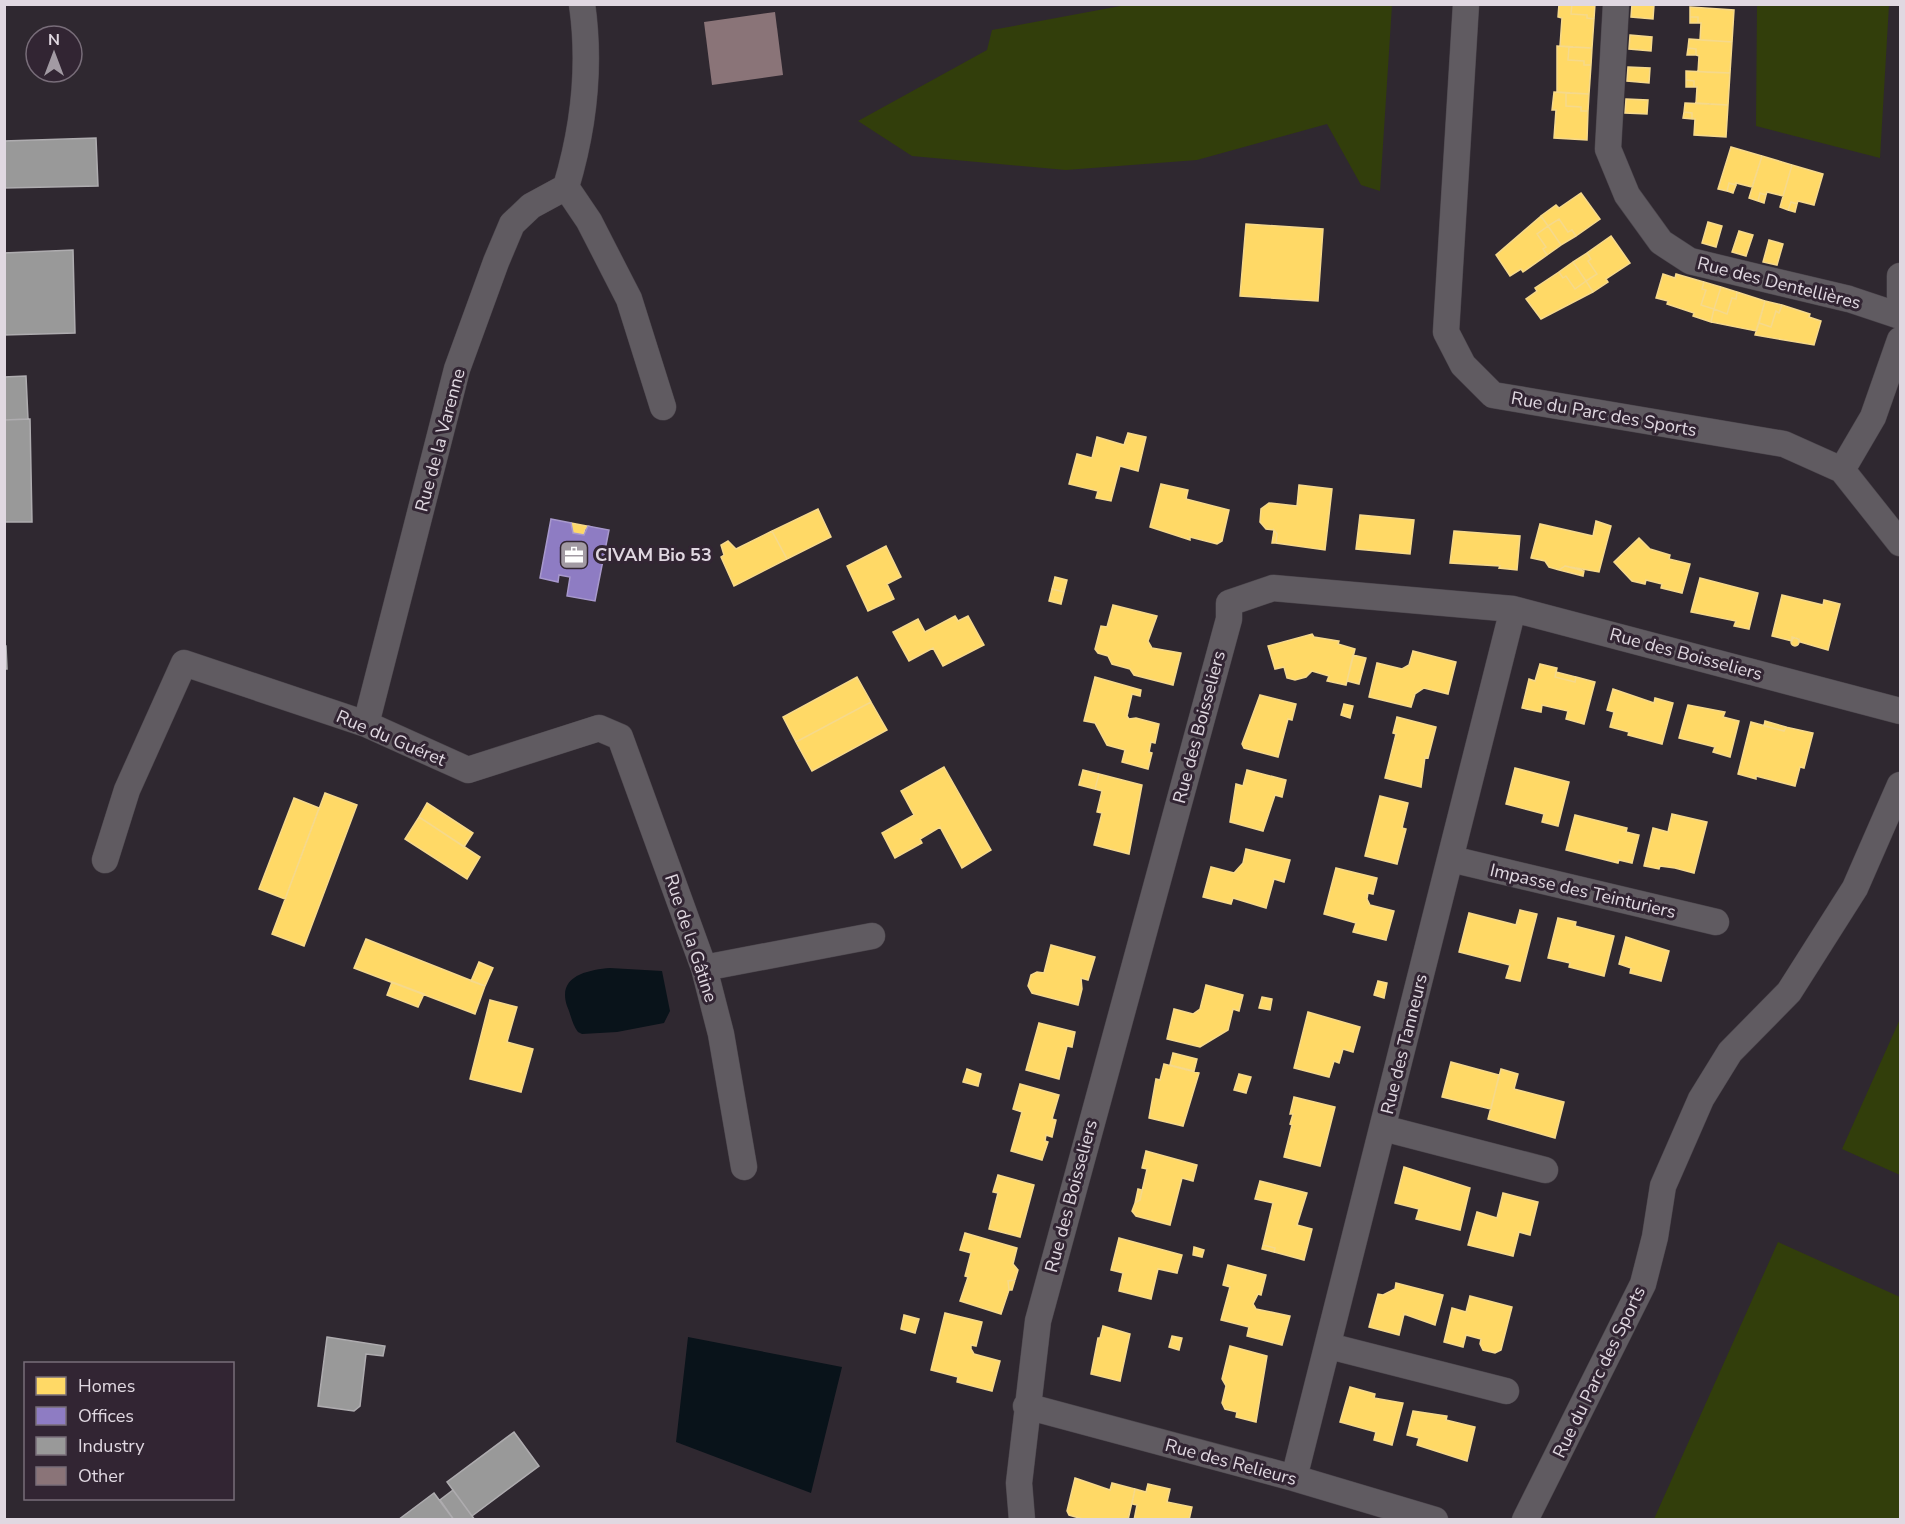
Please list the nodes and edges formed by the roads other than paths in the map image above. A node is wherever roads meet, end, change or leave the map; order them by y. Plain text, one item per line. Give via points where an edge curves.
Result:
1 (582, 4) edge
2 (1466, 4) edge
3 (1616, 4) edge
4 (566, 187) junction
5 (1900, 276) edge
6 (1900, 296) edge
7 (1900, 316) edge
8 (1900, 340) edge
9 (663, 407) dead end
10 (1842, 470) junction
11 (1900, 543) edge
12 (1514, 609) junction
13 (1900, 711) edge
14 (366, 724) junction
15 (599, 728) joint
16 (1900, 785) edge
17 (1451, 859) junction
18 (105, 860) dead end
19 (1716, 922) dead end
20 (872, 936) dead end
21 (704, 969) junction
22 (1383, 1128) junction
23 (744, 1167) dead end
24 (1545, 1170) dead end
25 (1329, 1346) junction
26 (1506, 1391) dead end
27 (1026, 1406) junction
28 (1294, 1478) junction
29 (1022, 1520) edge
30 (1435, 1520) edge
31 (1525, 1520) edge

1 - 4 street via 587,82 578,148
2 - 10 street, Rue du Parc des Sports via 1446,332 1463,365 1493,394 1784,444
3 - 7 street, Rue des Dentellières via 1608,149 1627,195 1661,242 1690,261 1849,298
4 - 9 street via 589,221 629,299
4 - 14 street, Rue de la Varenne via 531,206 512,224 496,262 458,369
5 - 6 street
8 - 10 street via 1873,417
10 - 11 street, Rue du Parc des Sports
12 - 13 street, Rue des Boisseliers
12 - 17 street, Rue des Tanneurs
12 - 27 street, Rue des Boisseliers via 1273,588 1230,603 1226,630 1038,1321
14 - 15 street, Rue du Guéret via 468,770
14 - 18 street, Rue du Guéret via 184,663 127,790
15 - 21 street, Rue de la Gâtine via 620,737
16 - 31 street, Rue du Parc des Sports via 1855,888 1790,992 1730,1052 1701,1099 1663,1186 1643,1284
17 - 19 street, Impasse des Teinturiers
17 - 22 street, Rue des Tanneurs
20 - 21 street
21 - 23 street, Rue de la Gâtine via 721,1034
22 - 24 street
22 - 25 street, Rue des Tanneurs
25 - 26 street
25 - 28 street, Rue des Tanneurs
27 - 28 street, Rue des Relieurs
27 - 29 street, Rue des Boisseliers via 1019,1483
28 - 30 street, Rue des Relieurs

